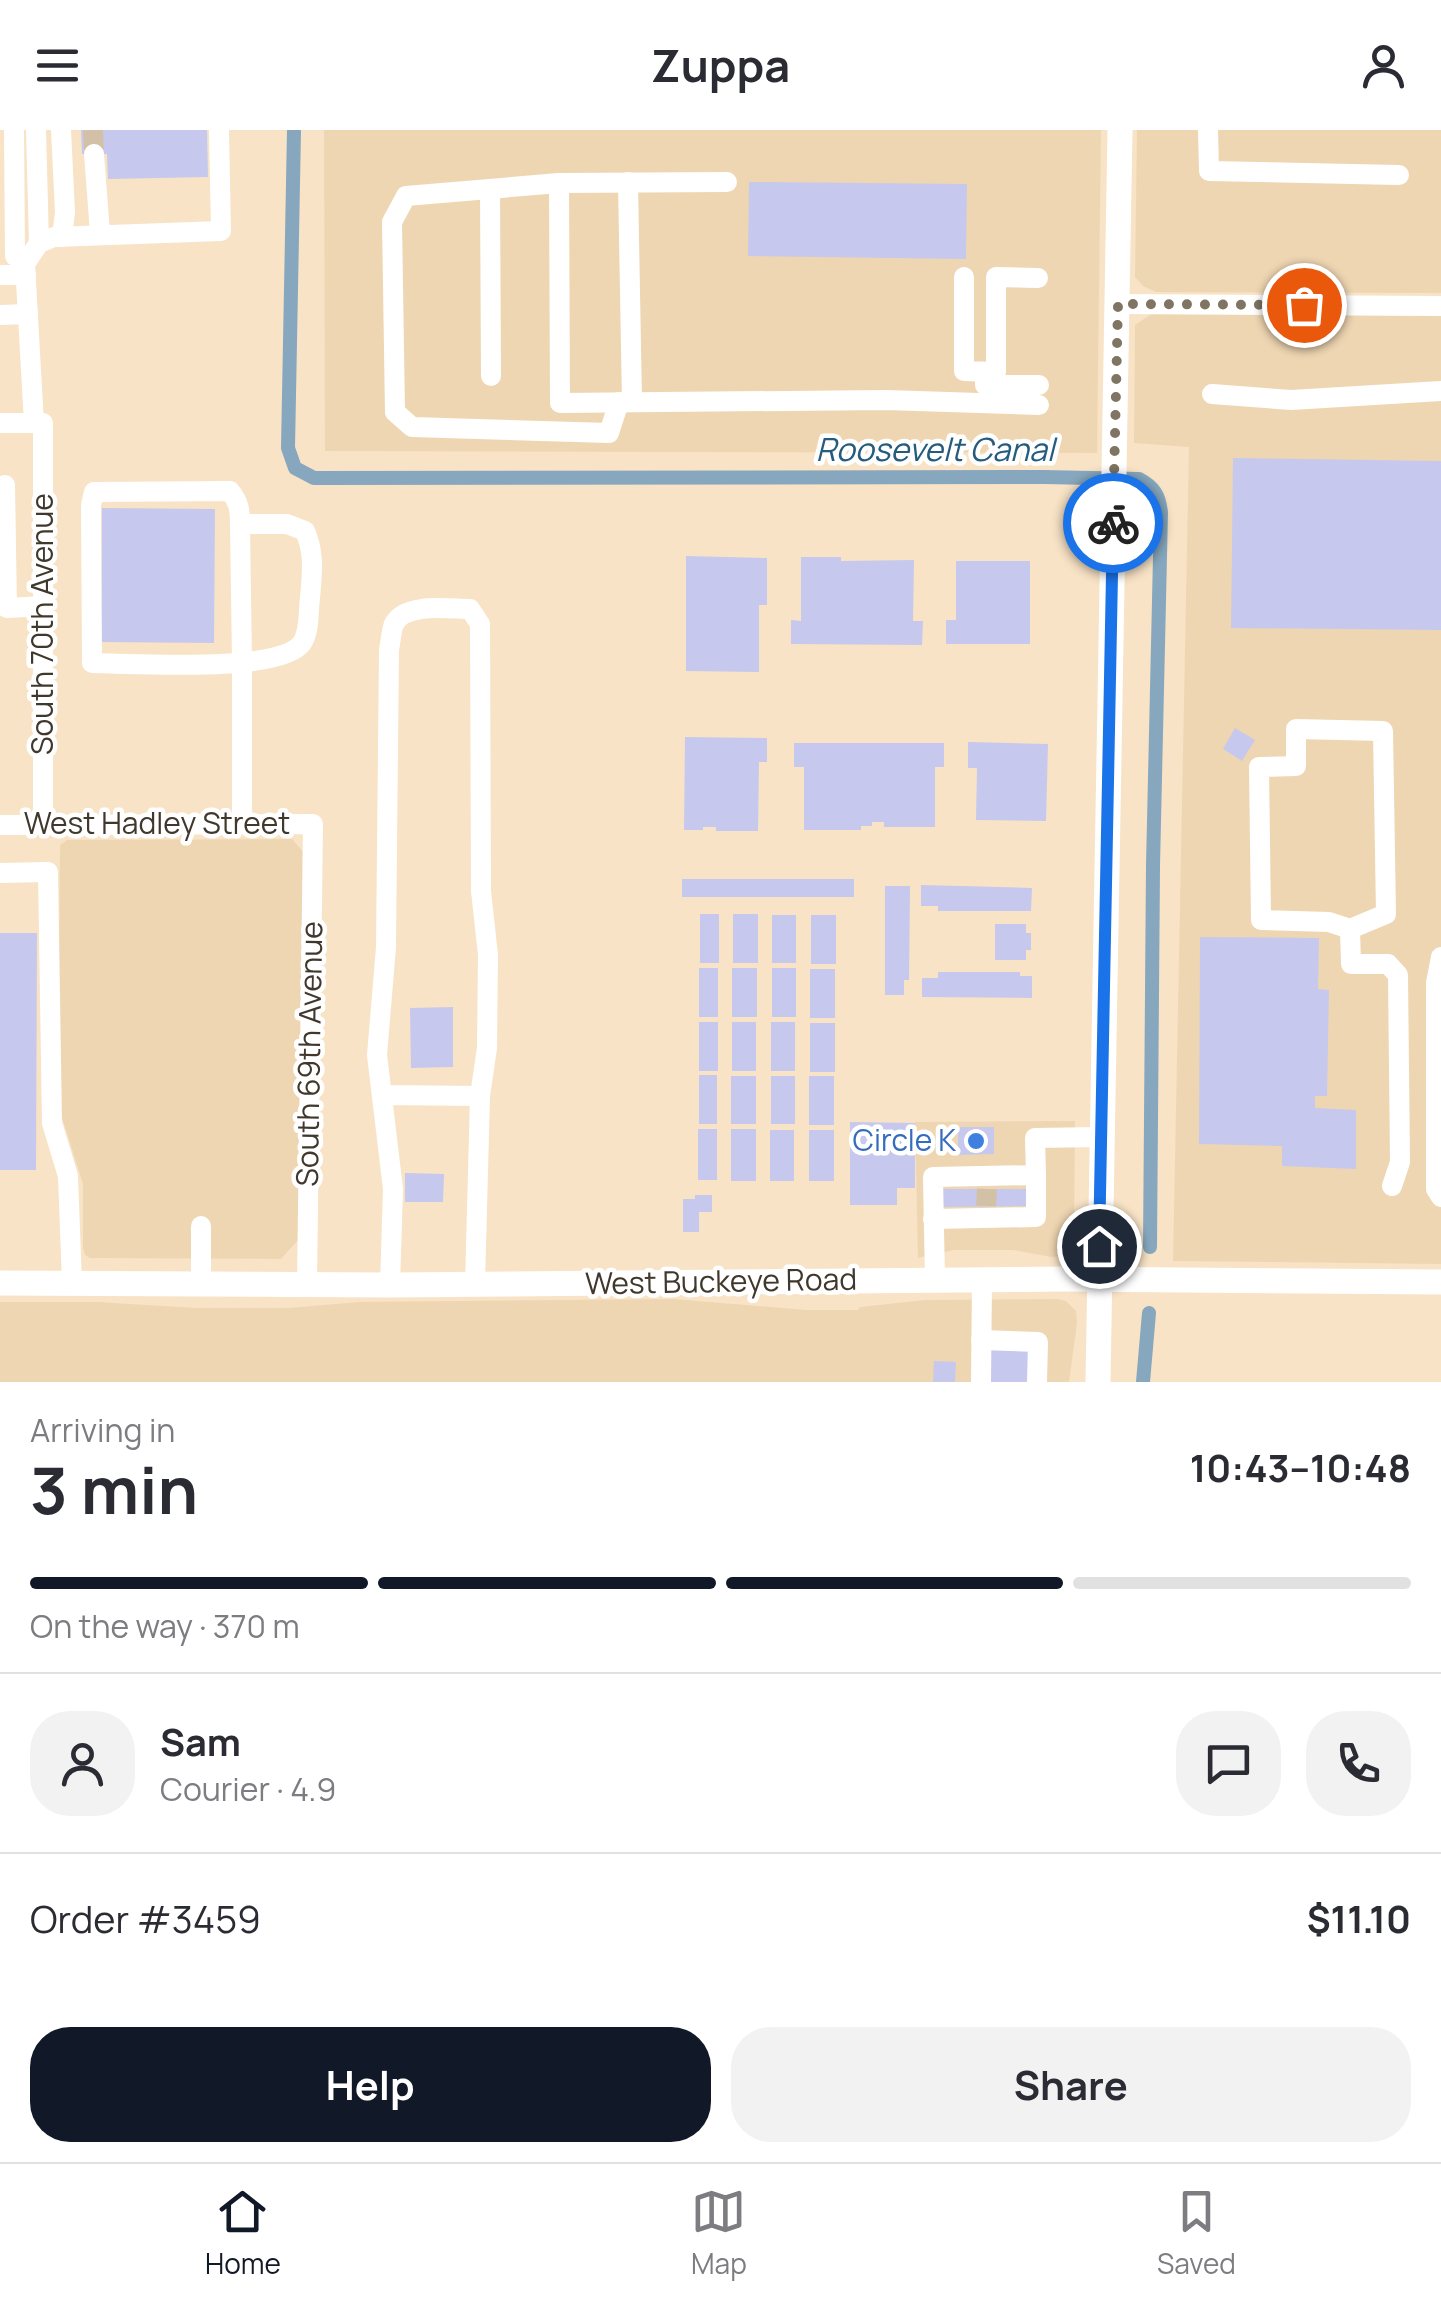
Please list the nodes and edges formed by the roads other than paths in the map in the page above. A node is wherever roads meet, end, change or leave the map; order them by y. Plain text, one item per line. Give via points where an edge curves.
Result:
1 (14, 130) edge
2 (36, 130) edge
3 (50, 130) edge
4 (61, 130) edge
5 (219, 130) edge
6 (1120, 130) edge
7 (1208, 130) edge
8 (98, 154) tunnel mouth
9 (1398, 176) dead end
10 (559, 182) junction
11 (628, 182) junction
12 (726, 182) dead end
13 (490, 188) junction
14 (62, 230) junction
15 (100, 234) junction
16 (40, 242) junction
17 (16, 261) edge
18 (0, 275) edge
19 (964, 277) dead end
20 (1038, 278) dead end
21 (1118, 304) junction
22 (1441, 306) edge
23 (28, 314) junction
24 (0, 315) edge
25 (985, 372) junction
26 (491, 376) dead end
27 (1441, 391) edge
28 (1212, 394) dead end
29 (626, 402) junction
30 (560, 403) junction
31 (38, 423) junction
32 (0, 424) edge
33 (560, 431) junction
34 (5, 484) dead end
35 (240, 524) junction
36 (43, 606) junction
37 (4, 608) edge
38 (242, 664) junction
39 (242, 823) junction
40 (314, 824) joint
41 (0, 825) edge
42 (43, 825) junction
43 (0, 872) edge
44 (1350, 928) junction
45 (1441, 957) edge
46 (384, 1095) junction
47 (480, 1096) junction
48 (1101, 1136) junction
49 (1036, 1176) junction
50 (1392, 1186) dead end
51 (987, 1197) junction
52 (1441, 1197) edge
53 (934, 1219) junction
54 (201, 1226) dead end
55 (1099, 1279) junction
56 (935, 1280) junction
57 (982, 1280) junction
58 (1441, 1282) edge
59 (72, 1283) junction
60 (0, 1284) edge
61 (201, 1284) junction
62 (475, 1284) junction
63 (307, 1285) junction
64 (390, 1285) junction
65 (982, 1340) junction
66 (981, 1382) edge
67 (1037, 1382) edge
68 (1098, 1382) edge

1 - 17 street, South 70th Avenue
2 - 16 street
3 - 14 street via 52,210
4 - 14 street
5 - 15 street via 221,231
6 - 21 main road
7 - 9 street via 1208,171
8 - 15 street
10 - 11 street
10 - 13 street
10 - 30 street
11 - 12 street
11 - 29 street
13 - 26 street
13 - 33 street via 406,196 392,222 395,412 412,427
14 - 15 street
14 - 16 street
16 - 17 street
17 - 18 street
17 - 23 street, South 70th Avenue
19 - 25 street via 964,371
20 - 25 street via 996,277 996,372
21 - 22 street
21 - 48 main road
23 - 24 street
23 - 31 street, South 70th Avenue
25 - 29 street via 985,385 1039,395
27 - 28 street via 1291,400
29 - 30 street
29 - 33 street via 609,433
30 - 33 street
31 - 32 street
31 - 36 street, South 70th Avenue
34 - 37 street
35 - 38 street
35 - 38 street via 305,530 314,550 302,645 285,656
35 - 38 street via 230,490 94,492 91,505 92,663
36 - 37 street
36 - 42 street, South 70th Avenue
38 - 39 street
39 - 40 street, West Hadley Street
39 - 42 street, West Hadley Street
40 - 63 street, South 69th Avenue
41 - 42 street, West Hadley Street
43 - 59 street via 48,872 52,1123 68,1176
44 - 44 street via 1261,920 1260,767 1296,766 1296,729 1383,730 1386,914
44 - 50 street via 1351,964 1388,964 1398,974 1400,1162
45 - 52 street
46 - 47 street
46 - 47 street via 377,1055 386,947 389,648 394,624 404,614 441,609 470,610 480,624 481,891 488,955 488,1048
46 - 64 street via 393,1189
47 - 62 street
48 - 49 street via 1035,1138
48 - 55 main road
49 - 51 street
49 - 51 street via 1036,1217
51 - 53 street
51 - 53 street via 933,1177
53 - 56 street
54 - 61 street
55 - 57 main road, West Buckeye Road
55 - 58 main road, West Buckeye Road
55 - 68 main road
56 - 57 main road, West Buckeye Road
56 - 62 main road, West Buckeye Road
57 - 65 street
59 - 60 main road, West Buckeye Road
59 - 61 main road, West Buckeye Road
61 - 63 main road, West Buckeye Road
62 - 64 main road, West Buckeye Road
63 - 64 main road, West Buckeye Road
65 - 66 street
65 - 67 street via 1038,1342

